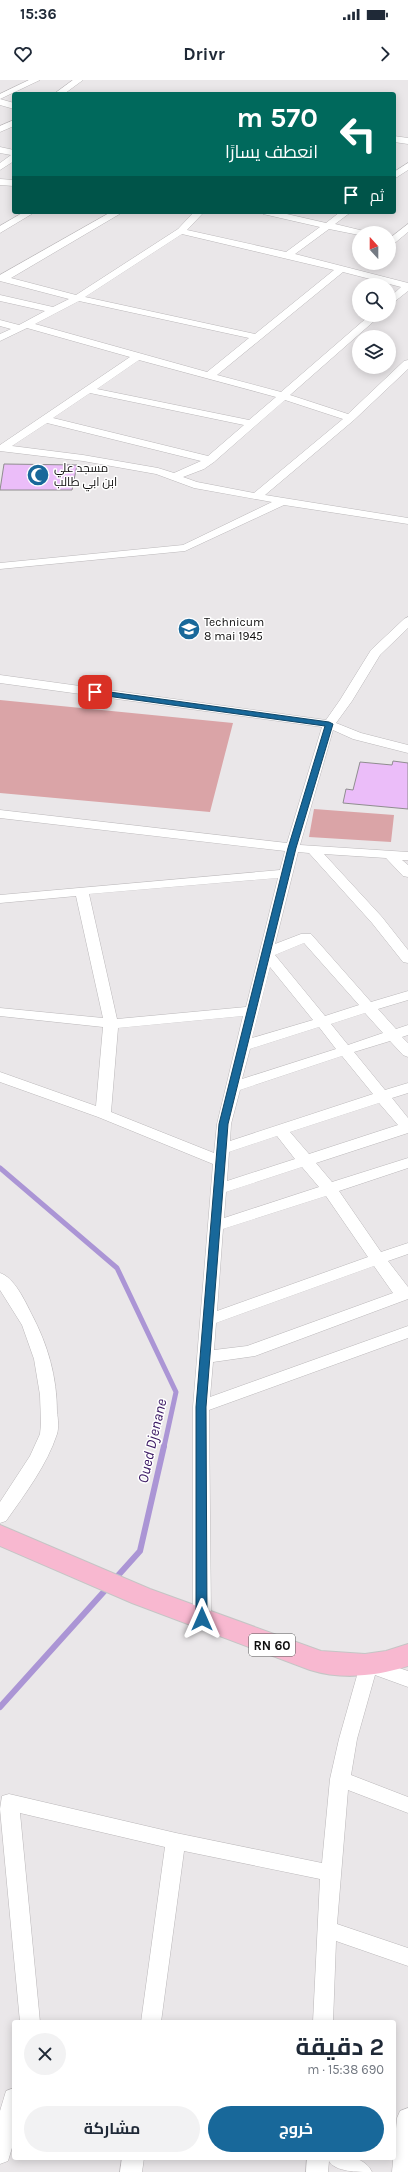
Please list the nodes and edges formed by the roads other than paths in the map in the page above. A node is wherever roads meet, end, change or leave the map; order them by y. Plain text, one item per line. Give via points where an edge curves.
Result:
1 (36, 80) edge
2 (79, 80) edge
3 (61, 92) edge
4 (0, 97) edge
5 (0, 102) edge
6 (12, 105) edge
7 (12, 124) edge
8 (0, 129) edge
9 (396, 139) edge
10 (408, 141) edge
11 (0, 150) edge
12 (12, 153) edge
13 (12, 158) edge
14 (408, 166) edge
15 (0, 167) edge
16 (396, 175) edge
17 (1, 182) edge
18 (12, 184) edge
19 (27, 214) edge
20 (115, 214) edge
21 (197, 214) edge
22 (276, 214) edge
23 (343, 214) edge
24 (327, 226) junction
25 (408, 227) edge
26 (0, 230) edge
27 (181, 231) junction
28 (352, 231) edge
29 (396, 236) edge
30 (396, 241) edge
31 (408, 243) edge
32 (288, 255) junction
33 (341, 269) junction
34 (2, 279) edge
35 (408, 286) edge
36 (396, 297) edge
37 (0, 298) edge
38 (77, 298) junction
39 (55, 310) junction
40 (368, 322) edge
41 (0, 323) edge
42 (25, 326) junction
43 (257, 336) junction
44 (0, 338) edge
45 (138, 356) junction
46 (408, 363) edge
47 (209, 376) junction
48 (88, 390) junction
49 (283, 396) junction
50 (350, 418) junction
51 (45, 419) junction
52 (253, 424) junction
53 (1, 448) edge
54 (210, 460) junction
55 (174, 477) junction
56 (257, 496) junction
57 (283, 501) junction
58 (408, 521) edge
59 (0, 566) edge
60 (408, 621) edge
61 (0, 679) edge
62 (329, 724) junction
63 (408, 749) edge
64 (0, 814) edge
65 (292, 848) junction
66 (312, 849) junction
67 (390, 855) junction
68 (408, 856) edge
69 (286, 873) junction
70 (408, 873) edge
71 (82, 891) junction
72 (0, 899) edge
73 (266, 953) junction
74 (408, 959) edge
75 (408, 995) edge
76 (370, 1007) junction
77 (252, 1011) junction
78 (0, 1012) edge
79 (323, 1021) junction
80 (111, 1023) junction
81 (408, 1030) edge
82 (393, 1034) junction
83 (243, 1046) junction
84 (345, 1050) junction
85 (408, 1052) edge
86 (0, 1077) edge
87 (233, 1086) junction
88 (408, 1088) edge
89 (382, 1096) junction
90 (103, 1114) junction
91 (408, 1128) edge
92 (280, 1130) junction
93 (221, 1155) junction
94 (306, 1161) junction
95 (408, 1163) edge
96 (219, 1189) junction
97 (329, 1189) junction
98 (216, 1226) junction
99 (408, 1248) edge
100 (379, 1258) junction
101 (0, 1279) edge
102 (406, 1294) edge
103 (208, 1320) junction
104 (408, 1332) edge
105 (205, 1357) junction
106 (201, 1407) junction
107 (0, 1516) edge
108 (0, 1535) edge
109 (202, 1619) junction
110 (408, 1655) edge
111 (369, 1665) junction
112 (408, 1679) edge
113 (340, 1779) junction
114 (408, 1805) edge
115 (176, 1841) junction
116 (330, 1873) junction
117 (326, 1929) junction
118 (408, 1956) edge
119 (30, 2020) edge
120 (151, 2020) edge
121 (323, 2020) edge
122 (12, 2106) edge
123 (408, 2118) edge
124 (0, 2154) edge
125 (133, 2160) edge
126 (318, 2160) edge
127 (341, 2160) edge
128 (131, 2172) edge
129 (317, 2172) edge
130 (361, 2172) edge
131 (403, 2172) edge

1 - 4 street
2 - 3 street
5 - 6 street
7 - 8 street
9 - 10 street
11 - 12 street
13 - 15 street
14 - 16 street
17 - 18 street
19 - 26 street
20 - 34 street
21 - 27 street
22 - 24 street
23 - 24 street
24 - 28 street
24 - 32 street
25 - 29 street
27 - 32 street
27 - 38 street
30 - 31 street
32 - 33 street
33 - 35 street
33 - 43 street
34 - 38 street
35 - 36 street
37 - 39 street
38 - 39 street
38 - 43 street
39 - 42 street
40 - 49 street
41 - 42 street
42 - 44 street
42 - 45 street
43 - 47 street
45 - 47 street
45 - 48 street
46 - 50 street
47 - 49 street
48 - 51 street
48 - 52 street
49 - 50 street
49 - 52 street
50 - 56 street
51 - 53 street
51 - 54 street
52 - 54 street
53 - 55 street via 83,458 158,471
54 - 55 street via 200,467
55 - 56 street via 194,485
56 - 57 street
57 - 58 street
57 - 59 street via 185,548
60 - 62 street via 375,653
61 - 62 street
62 - 63 street via 357,736
62 - 65 street
64 - 65 street
65 - 66 street
65 - 69 street
66 - 67 street
66 - 74 street via 377,920
67 - 68 street
67 - 70 street
69 - 71 street
69 - 73 street
71 - 72 street
71 - 80 street
73 - 76 street via 306,937
73 - 77 street
73 - 79 street
75 - 76 street
76 - 79 street
76 - 82 street
77 - 80 street
77 - 83 street
78 - 80 street
79 - 83 street
79 - 84 street
80 - 90 street
81 - 82 street
82 - 84 street
82 - 85 street
83 - 87 street
84 - 87 street
84 - 89 street
86 - 90 street
87 - 93 street via 224,1124
88 - 89 street
89 - 91 street
89 - 92 street
90 - 93 street
91 - 94 street
92 - 93 street
92 - 94 street
93 - 96 street
94 - 96 street
94 - 97 street
95 - 97 street
96 - 98 street
97 - 98 street
97 - 100 street
98 - 103 street
99 - 100 street
100 - 102 street
100 - 103 street
101 - 107 street via 17,1299 42,1355 50,1392 49,1433 23,1484
102 - 105 street via 249,1352
103 - 105 street
104 - 106 street
105 - 106 street
106 - 109 street
108 - 109 main road, RN 60 via 141,1596
109 - 111 main road, RN 60 via 320,1662
110 - 111 main road, RN 60
111 - 112 street
111 - 113 street via 348,1739
113 - 114 street
113 - 116 street
115 - 116 street
115 - 119 street via 9,1802
115 - 120 street
116 - 117 street
117 - 118 street
117 - 121 street
122 - 124 street
123 - 131 street
125 - 128 street
126 - 129 street
127 - 130 street

